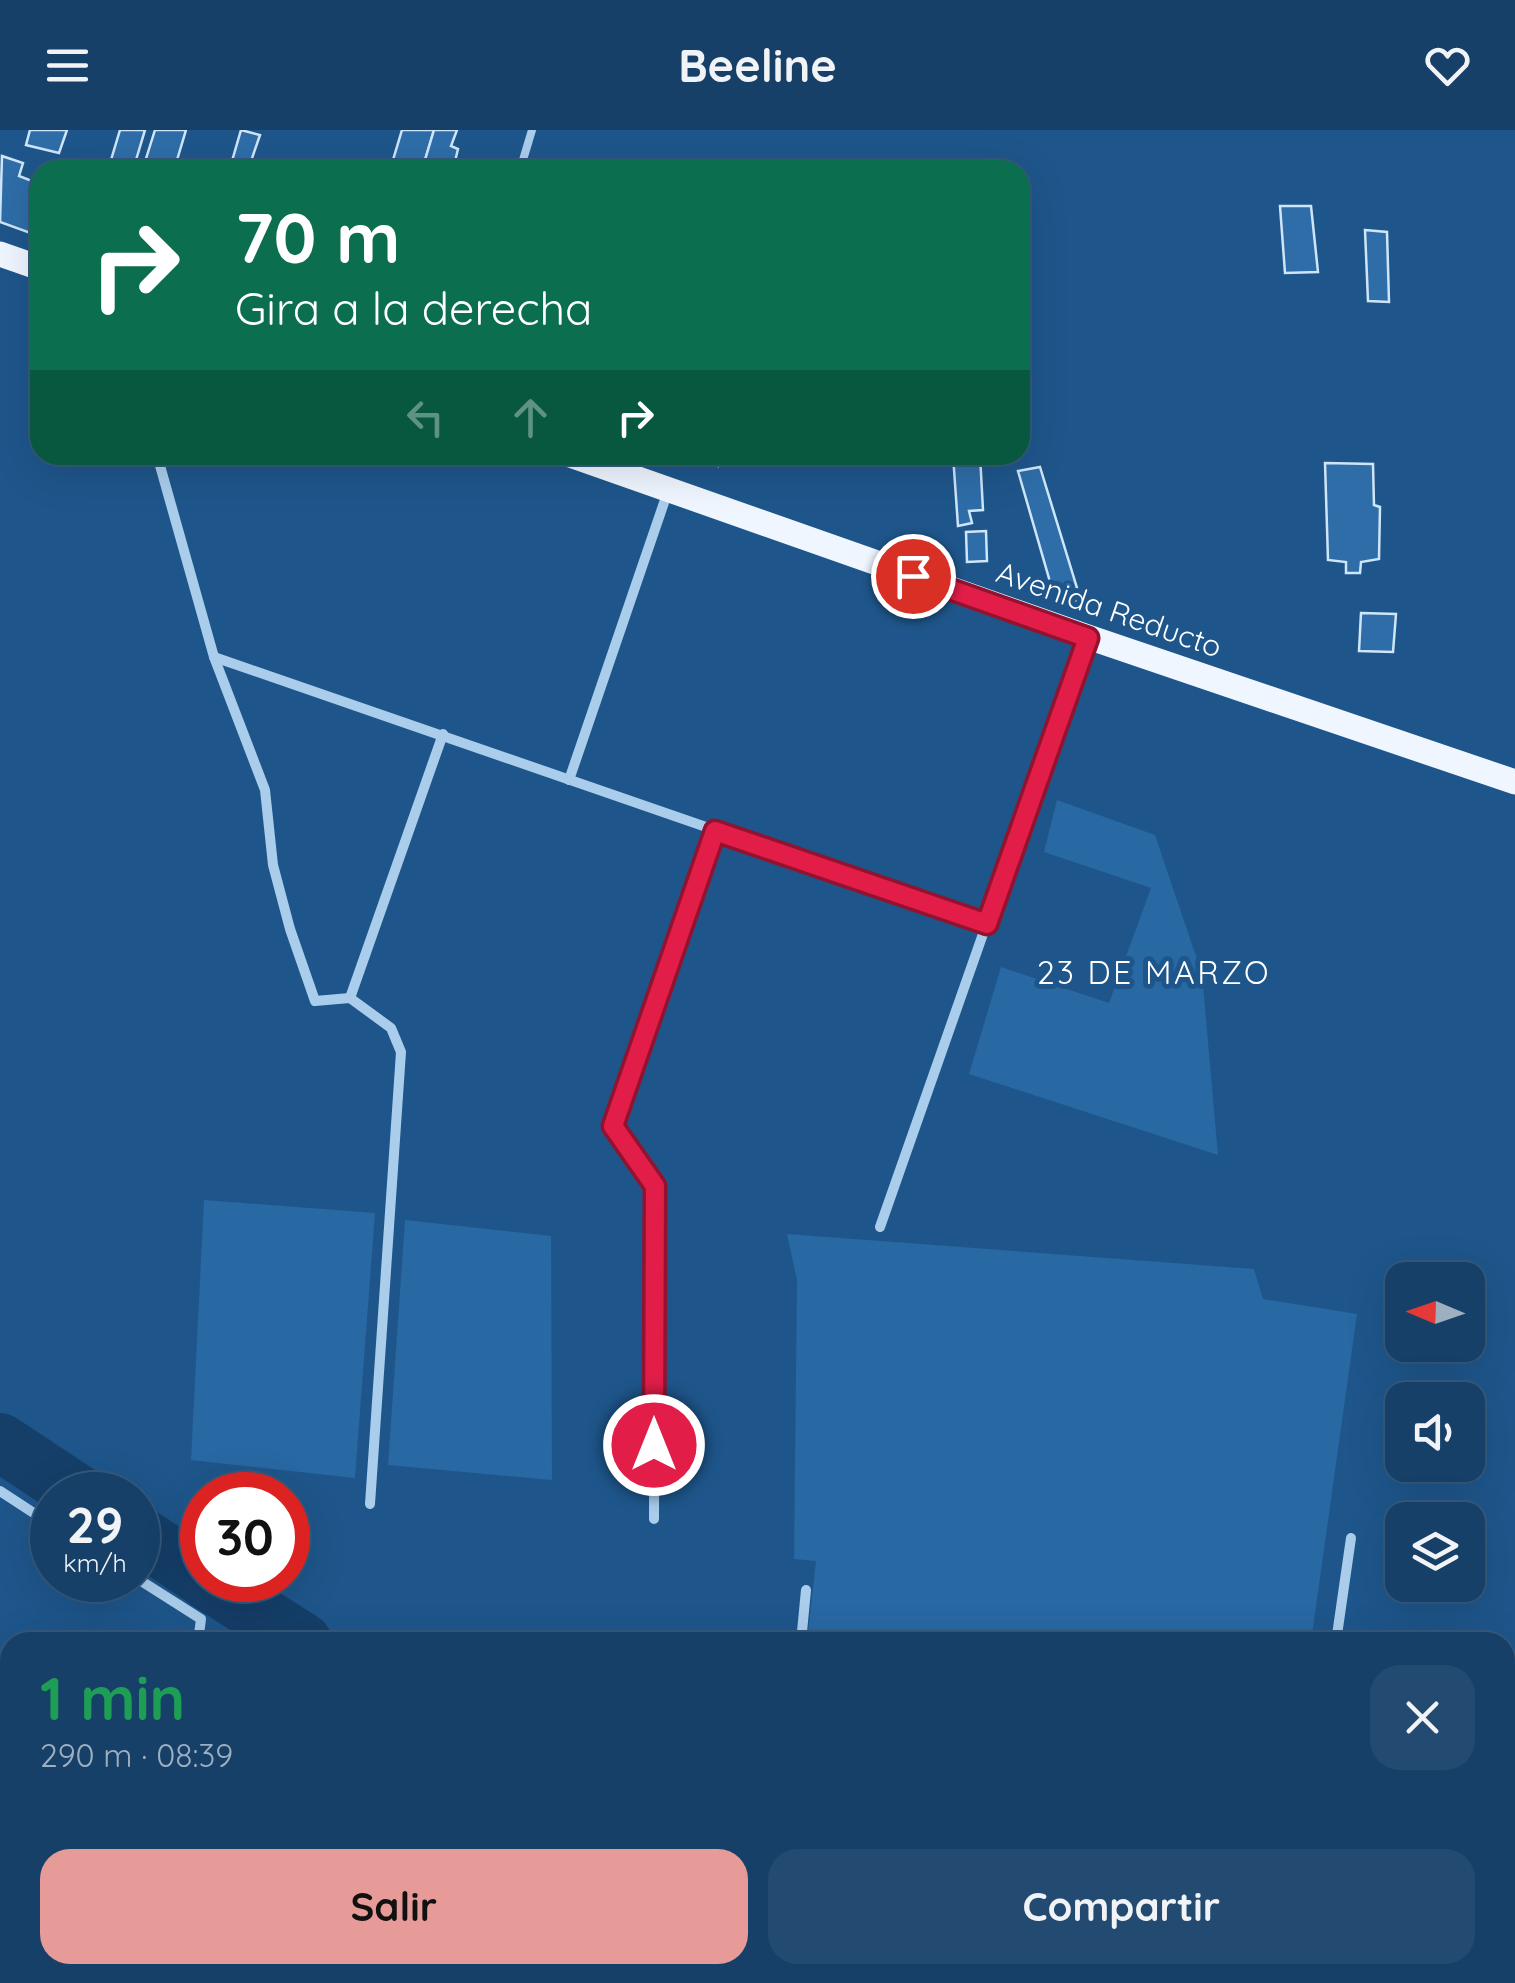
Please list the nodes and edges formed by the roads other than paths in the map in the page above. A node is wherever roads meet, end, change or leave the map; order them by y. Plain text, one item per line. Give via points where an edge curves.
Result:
1 (532, 130) edge
2 (523, 160) edge
3 (0, 254) edge
4 (30, 264) edge
5 (160, 465) edge
6 (598, 465) edge
7 (669, 490) junction
8 (1088, 638) junction
9 (214, 657) junction
10 (443, 734) junction
11 (569, 780) junction
12 (1515, 782) edge
13 (715, 831) junction
14 (987, 924) junction
15 (350, 998) junction
16 (880, 1226) dead end
17 (0, 1491) edge
18 (370, 1504) dead end
19 (30, 1510) edge
20 (654, 1519) dead end
21 (1351, 1538) dead end
22 (806, 1590) dead end
23 (160, 1593) edge
24 (199, 1632) edge
25 (802, 1632) edge
26 (1337, 1632) edge

1 - 2 lane
3 - 4 main road
5 - 9 street
6 - 7 main road, Avenida Reducto
7 - 8 main road, Avenida Reducto
7 - 11 street
8 - 12 main road, Avenida Reducto
8 - 14 street
9 - 10 street
9 - 15 street via 266,790 272,864 316,1000
10 - 11 street
10 - 15 street
11 - 13 street
13 - 14 street
13 - 20 street via 613,1126 655,1186
14 - 16 street
15 - 18 street via 391,1028 401,1052
17 - 19 street
21 - 26 street
22 - 25 street
23 - 24 street via 201,1619

